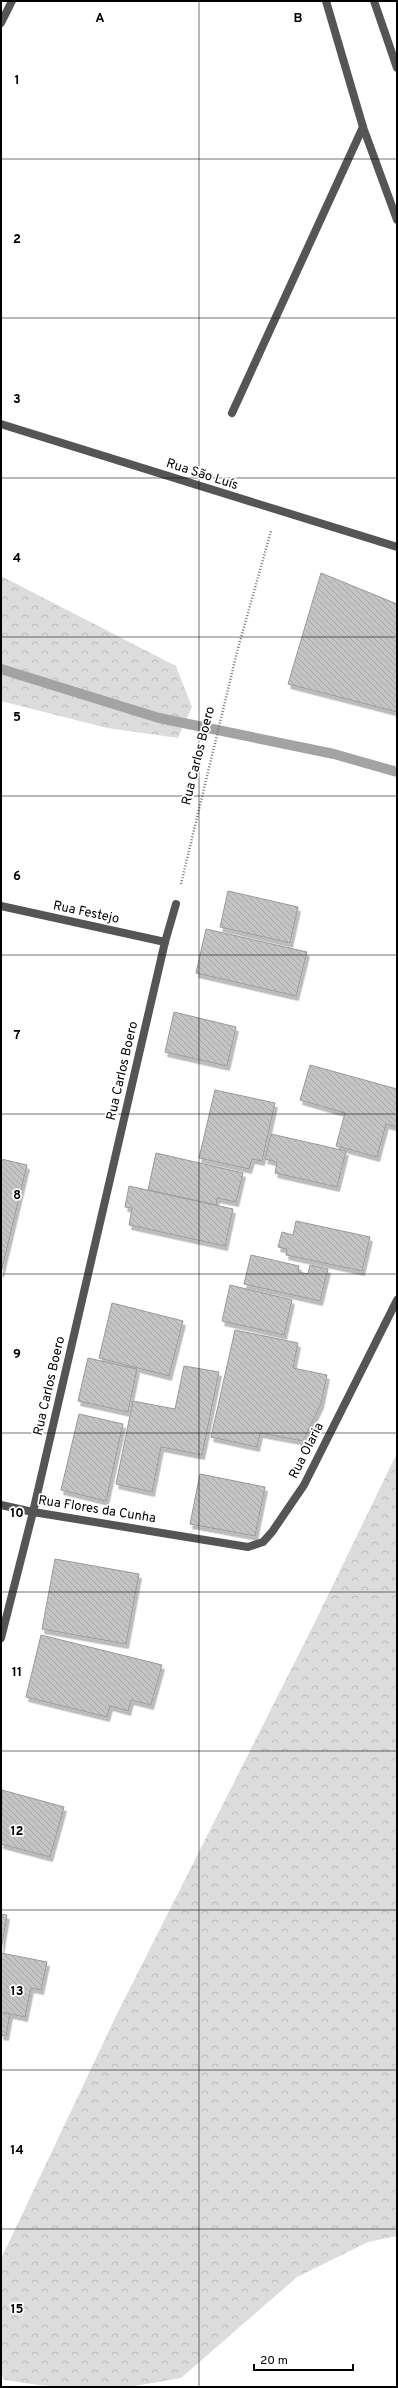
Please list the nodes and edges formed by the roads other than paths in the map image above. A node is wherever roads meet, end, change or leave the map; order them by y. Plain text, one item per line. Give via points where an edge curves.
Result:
1 (12, 1) edge
2 (326, 1) edge
3 (374, 1) edge
4 (1, 23) edge
5 (397, 68) edge
6 (363, 127) junction
7 (397, 220) edge
8 (232, 414) dead end
9 (1, 424) edge
10 (397, 548) edge
11 (176, 904) road end
12 (1, 906) edge
13 (165, 942) junction
14 (397, 1300) edge
15 (1, 1505) edge
16 (33, 1512) junction
17 (190, 1537) joint
18 (1, 1638) edge

1 - 4 street
2 - 6 street
3 - 5 street
6 - 7 street
6 - 8 street
9 - 10 street, Rua São Luís
11 - 13 street, Rua Carlos Boero
12 - 13 street, Rua Festejo
13 - 16 street, Rua Carlos Boero
14 - 17 street, Rua Olaria via 304,1485 272,1532 263,1542 248,1547
15 - 16 street, Rua Flores da Cunha
16 - 17 street, Rua Flores da Cunha
16 - 18 street, Rua Carlos Boero

